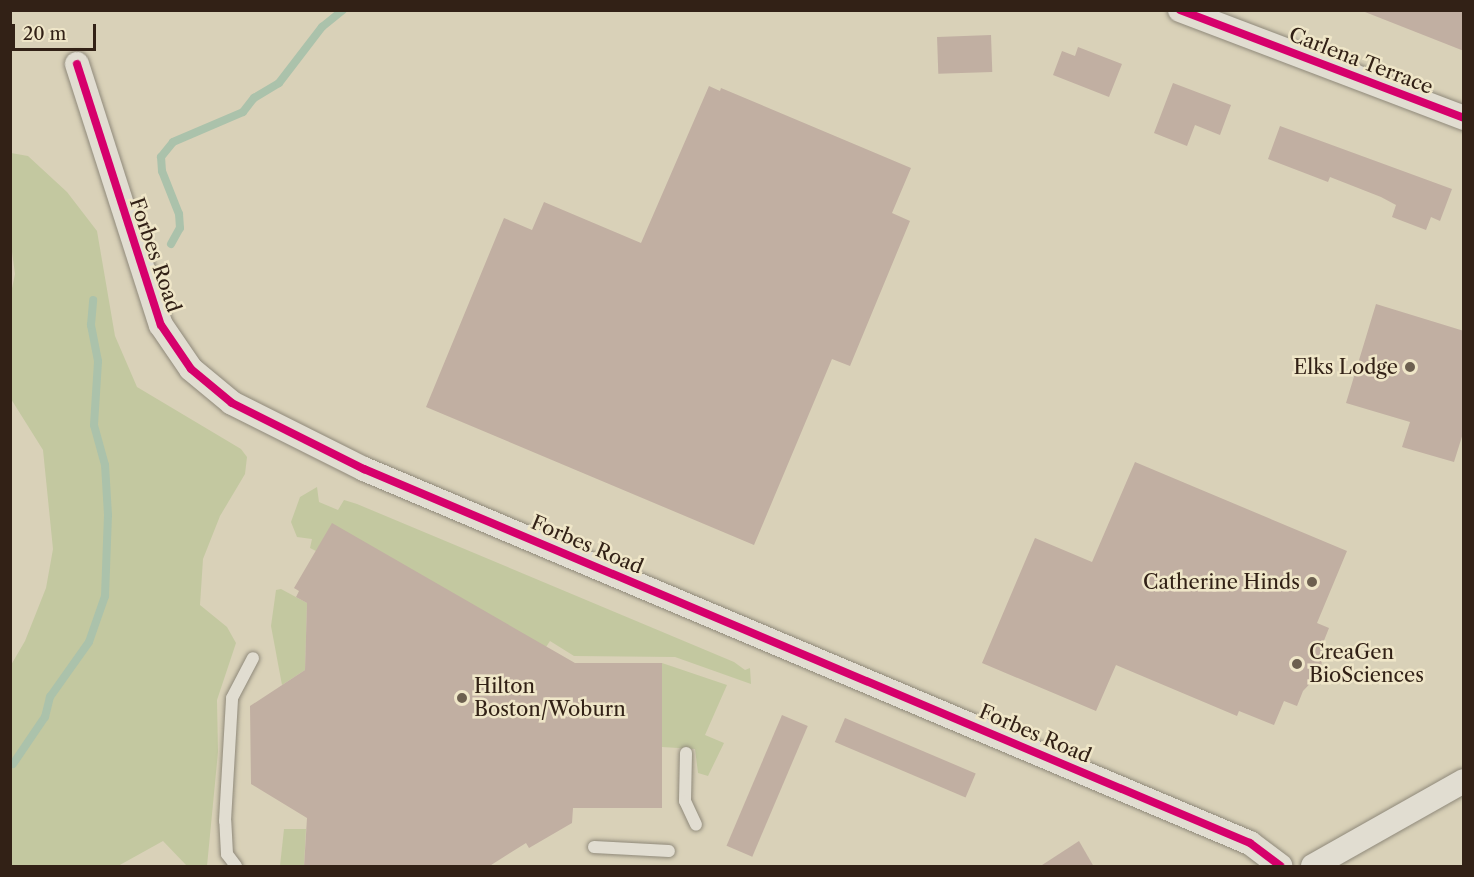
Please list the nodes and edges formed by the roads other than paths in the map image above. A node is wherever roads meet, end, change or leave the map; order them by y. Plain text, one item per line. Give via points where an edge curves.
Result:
1 (1180, 10) edge
2 (77, 64) dead end
3 (1464, 118) edge
4 (253, 658) dead end
5 (686, 753) dead end
6 (1464, 781) edge
7 (696, 825) dead end
8 (594, 847) dead end
9 (669, 851) dead end
10 (236, 867) edge
11 (1280, 867) edge
12 (1313, 867) edge

1 - 3 street, Carlena Terrace
2 - 11 street, Forbes Road via 161,325 191,369 232,404 364,469 1250,843
4 - 10 lane via 232,698 225,821 228,854
5 - 7 lane via 685,801
6 - 12 street
8 - 9 lane

